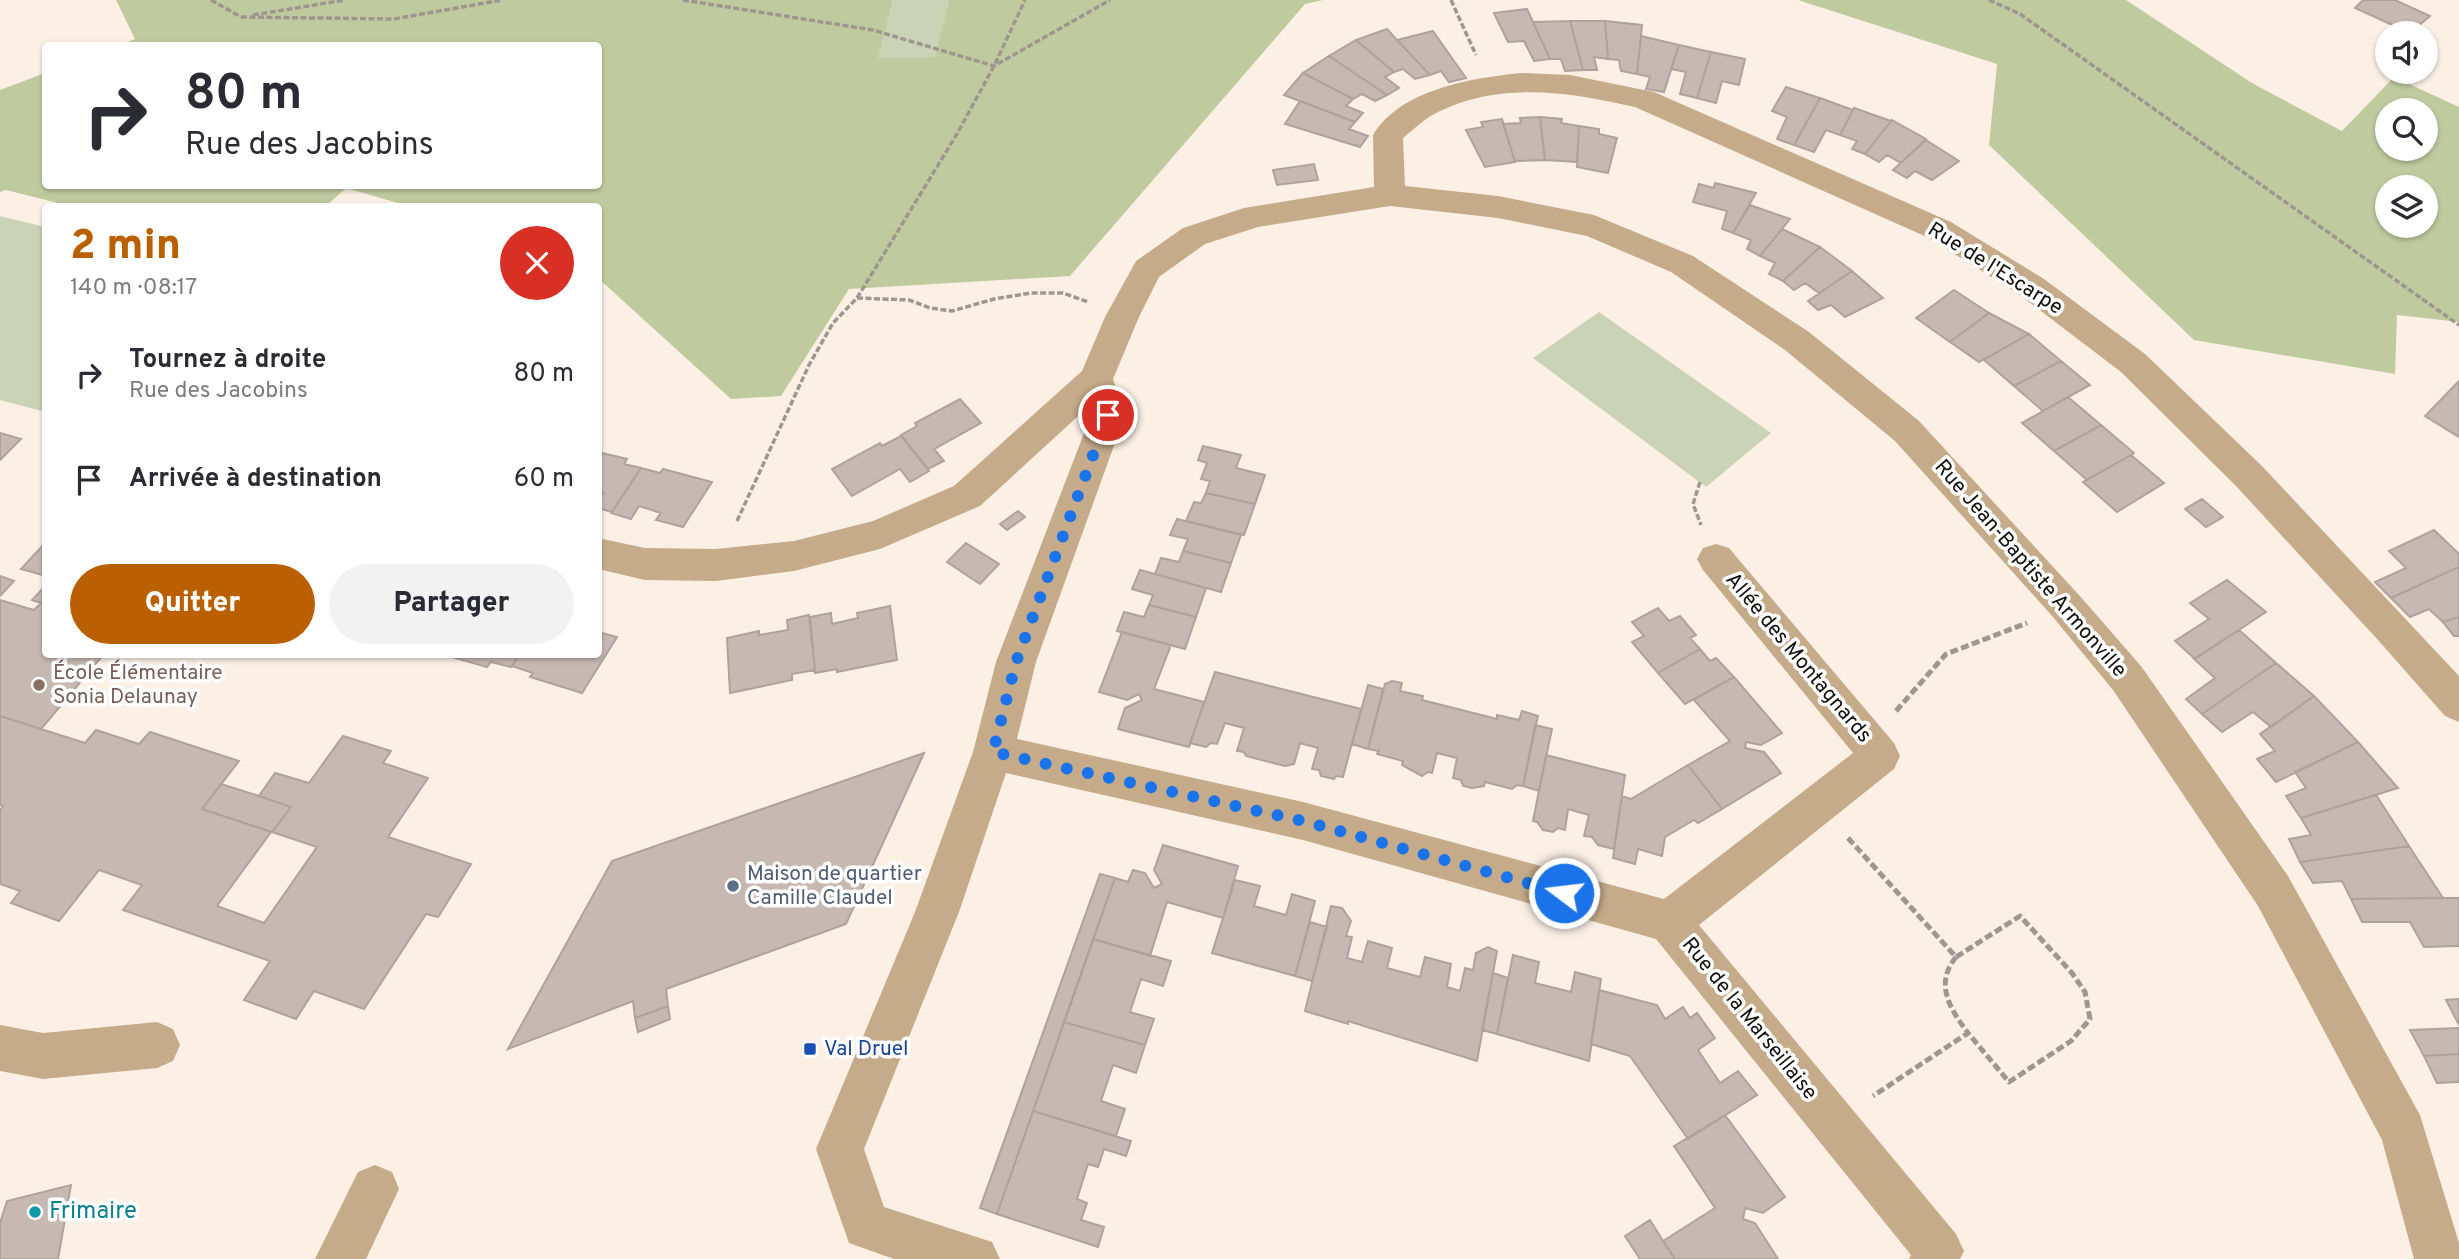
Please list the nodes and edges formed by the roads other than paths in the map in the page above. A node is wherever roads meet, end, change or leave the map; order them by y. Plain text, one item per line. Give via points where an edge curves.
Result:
1 (1390, 195) junction
2 (1096, 379) junction
3 (1709, 544) road end
4 (602, 553) edge
5 (2459, 704) edge
6 (1884, 738) joint
7 (993, 752) junction
8 (1669, 922) junction
9 (158, 1045) dead end
10 (0, 1048) edge
11 (375, 1189) dead end
12 (341, 1259) edge
13 (975, 1259) edge
14 (1934, 1259) edge
15 (2440, 1259) edge

1 - 2 street, Rue Jean-Baptiste Armonville via 1255,216 1194,236 1147,269
1 - 5 street, Rue de l'Escarpe via 1388,135 1423,107 1490,85 1554,82 1644,99 1940,230 2032,287 2133,363 2257,485
1 - 15 street, Rue Jean-Baptiste Armonville via 1498,207 1594,226 1682,264 1797,341 1907,431 2127,678 2273,891 2403,1132
2 - 4 street via 967,496 880,534 794,556 716,565 645,564
2 - 7 street via 1108,415 1016,662
3 - 6 street, Allée des Montagnards
6 - 8 street, Rue de la Marseillaise
7 - 8 street via 1303,821
7 - 13 street via 937,912 840,1149 866,1226
8 - 14 street, Rue de la Marseillaise via 1939,1251
9 - 10 street via 43,1056
11 - 12 street

